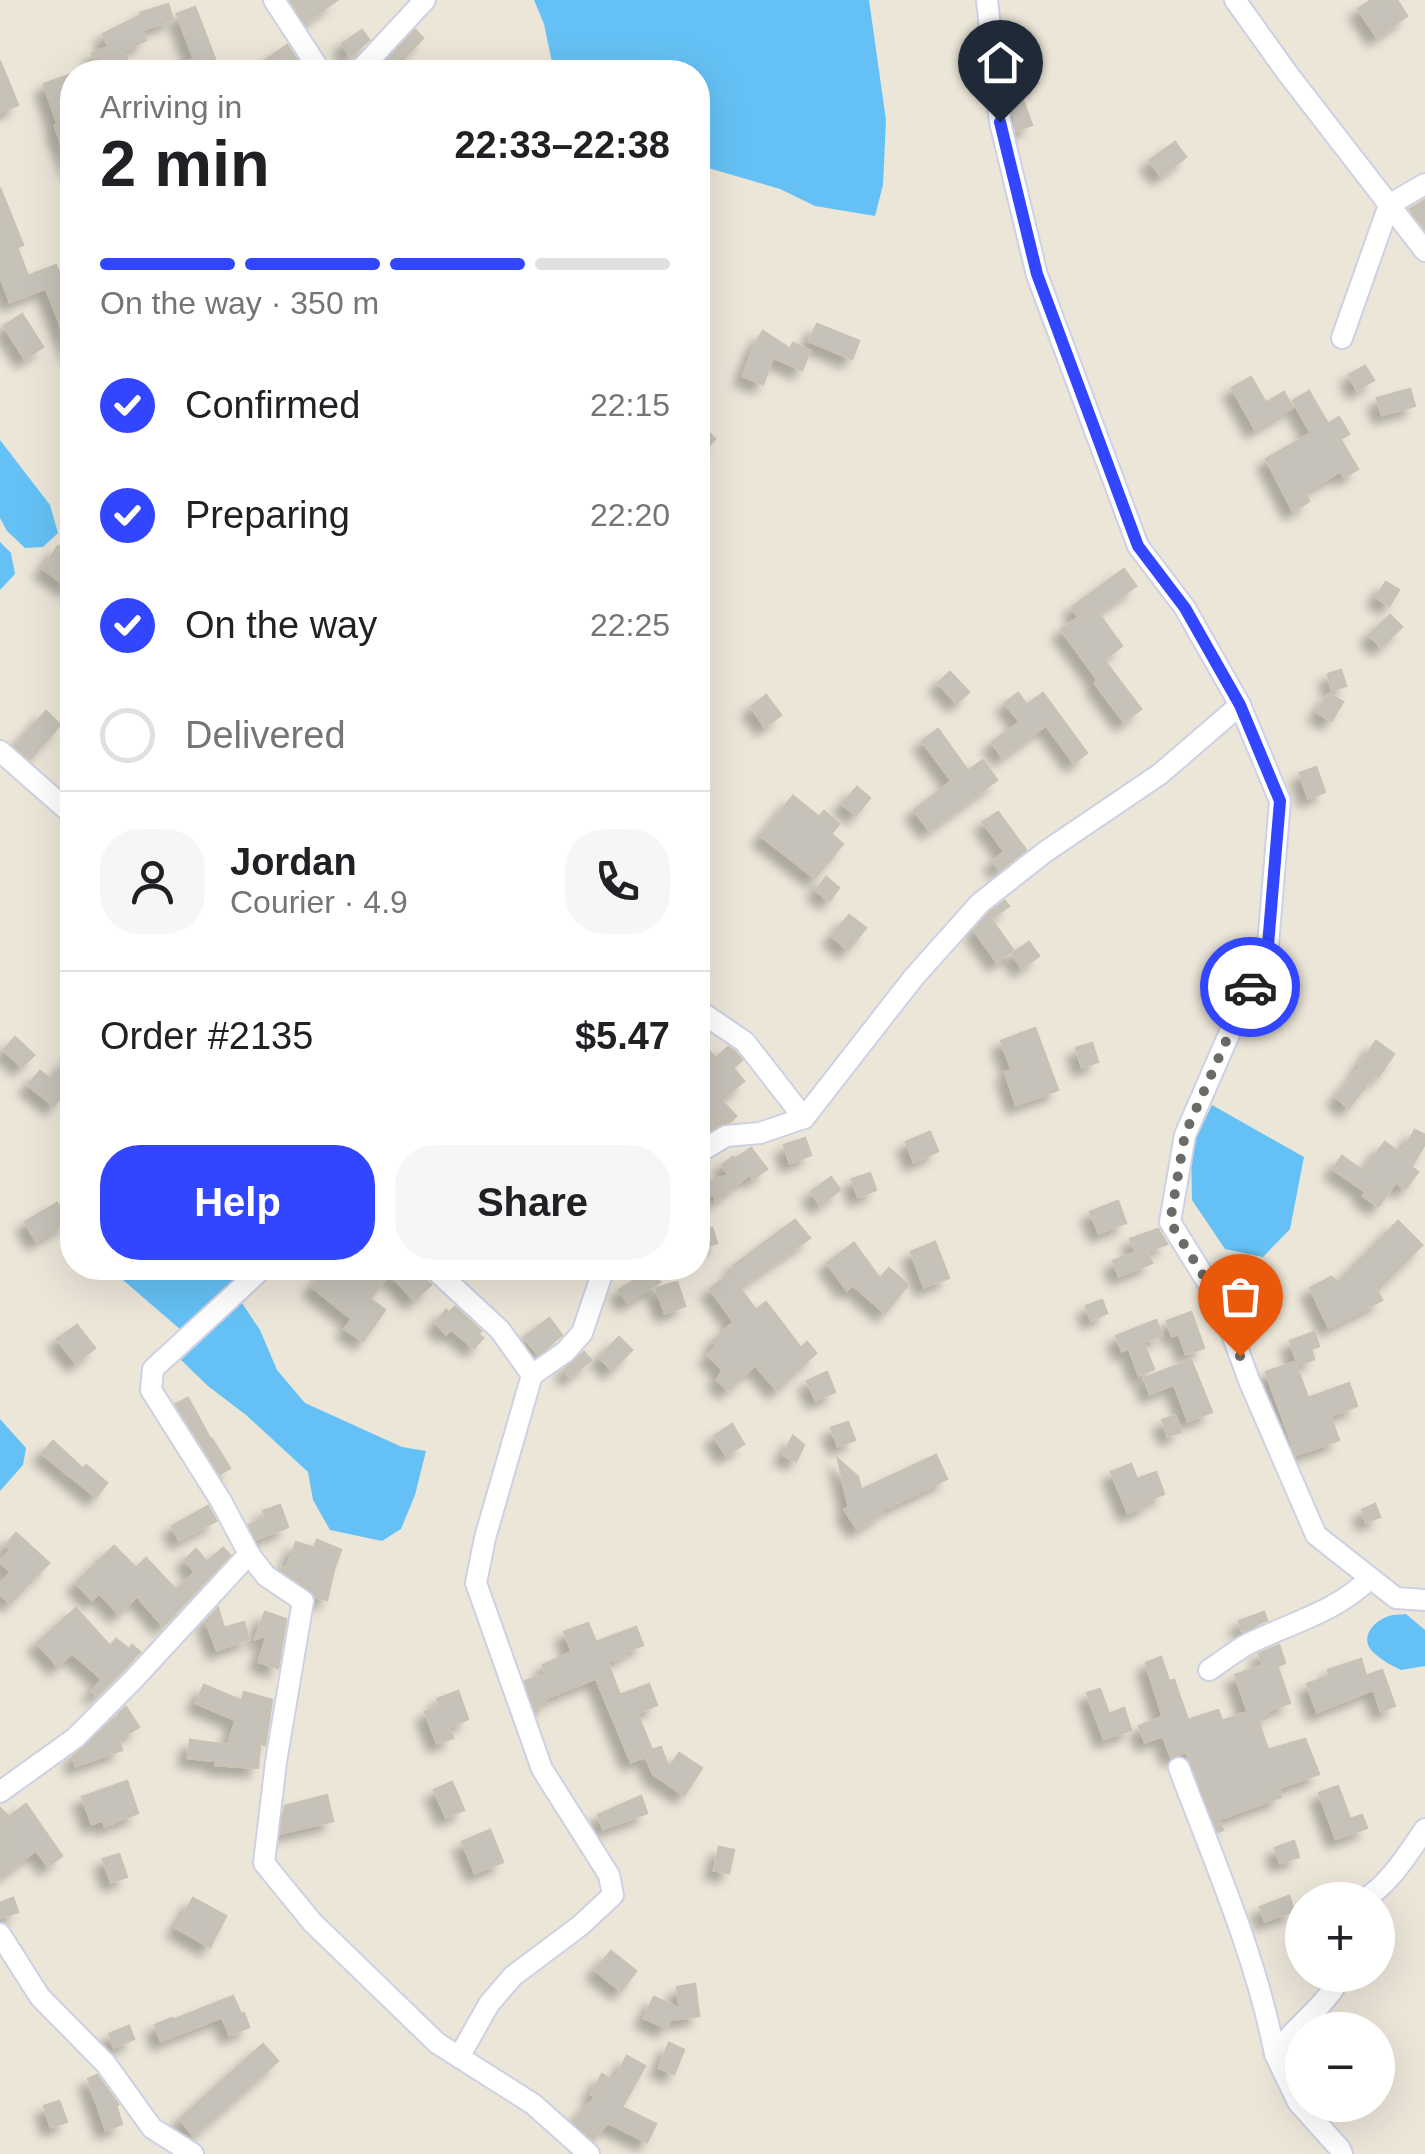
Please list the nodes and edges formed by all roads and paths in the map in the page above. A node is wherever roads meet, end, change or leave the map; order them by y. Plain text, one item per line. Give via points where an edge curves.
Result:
1 (274, 0) edge
2 (425, 0) edge
3 (988, 0) edge
4 (1235, 0) edge
5 (312, 60) edge
6 (369, 60) edge
7 (1425, 184) edge
8 (1389, 206) junction
9 (1425, 250) edge
10 (1342, 338) dead end
11 (1240, 705) junction
12 (0, 750) edge
13 (60, 804) edge
14 (710, 1018) edge
15 (804, 1118) junction
16 (710, 1146) edge
17 (250, 1280) edge
18 (445, 1280) edge
19 (600, 1280) edge
20 (532, 1375) junction
21 (249, 1554) junction
22 (1370, 1578) junction
23 (1425, 1600) edge
24 (1209, 1670) dead end
25 (1179, 1768) dead end
26 (0, 1792) edge
27 (1425, 1829) edge
28 (1386, 1882) edge
29 (0, 1934) edge
30 (1333, 1992) edge
31 (1275, 2054) junction
32 (459, 2057) junction
33 (193, 2154) edge
34 (588, 2154) edge
35 (1342, 2154) edge

1 - 5 street
2 - 6 street
3 - 11 street via 1000,122 1037,274 1138,546 1185,608
4 - 8 street
7 - 8 street
8 - 9 street
8 - 10 street
11 - 15 street via 1160,774 980,903
11 - 22 street via 1280,801 1268,945 1185,1134 1170,1222 1221,1304 1316,1536
12 - 13 street
14 - 15 street via 745,1042
15 - 16 street via 726,1136
17 - 21 street via 153,1369 151,1390
18 - 20 street via 500,1330
19 - 20 street via 582,1333
20 - 32 street via 476,1583 542,1769 609,1875 613,1895 513,1976
21 - 26 street via 75,1738
21 - 32 street via 266,1576 303,1601 264,1864 312,1922
22 - 23 street via 1396,1598
22 - 24 street via 1355,1593
25 - 31 street
27 - 28 street
29 - 33 street via 40,1997 106,2064 152,2128
30 - 31 street
31 - 35 street via 1298,2102
32 - 34 street via 533,2104

